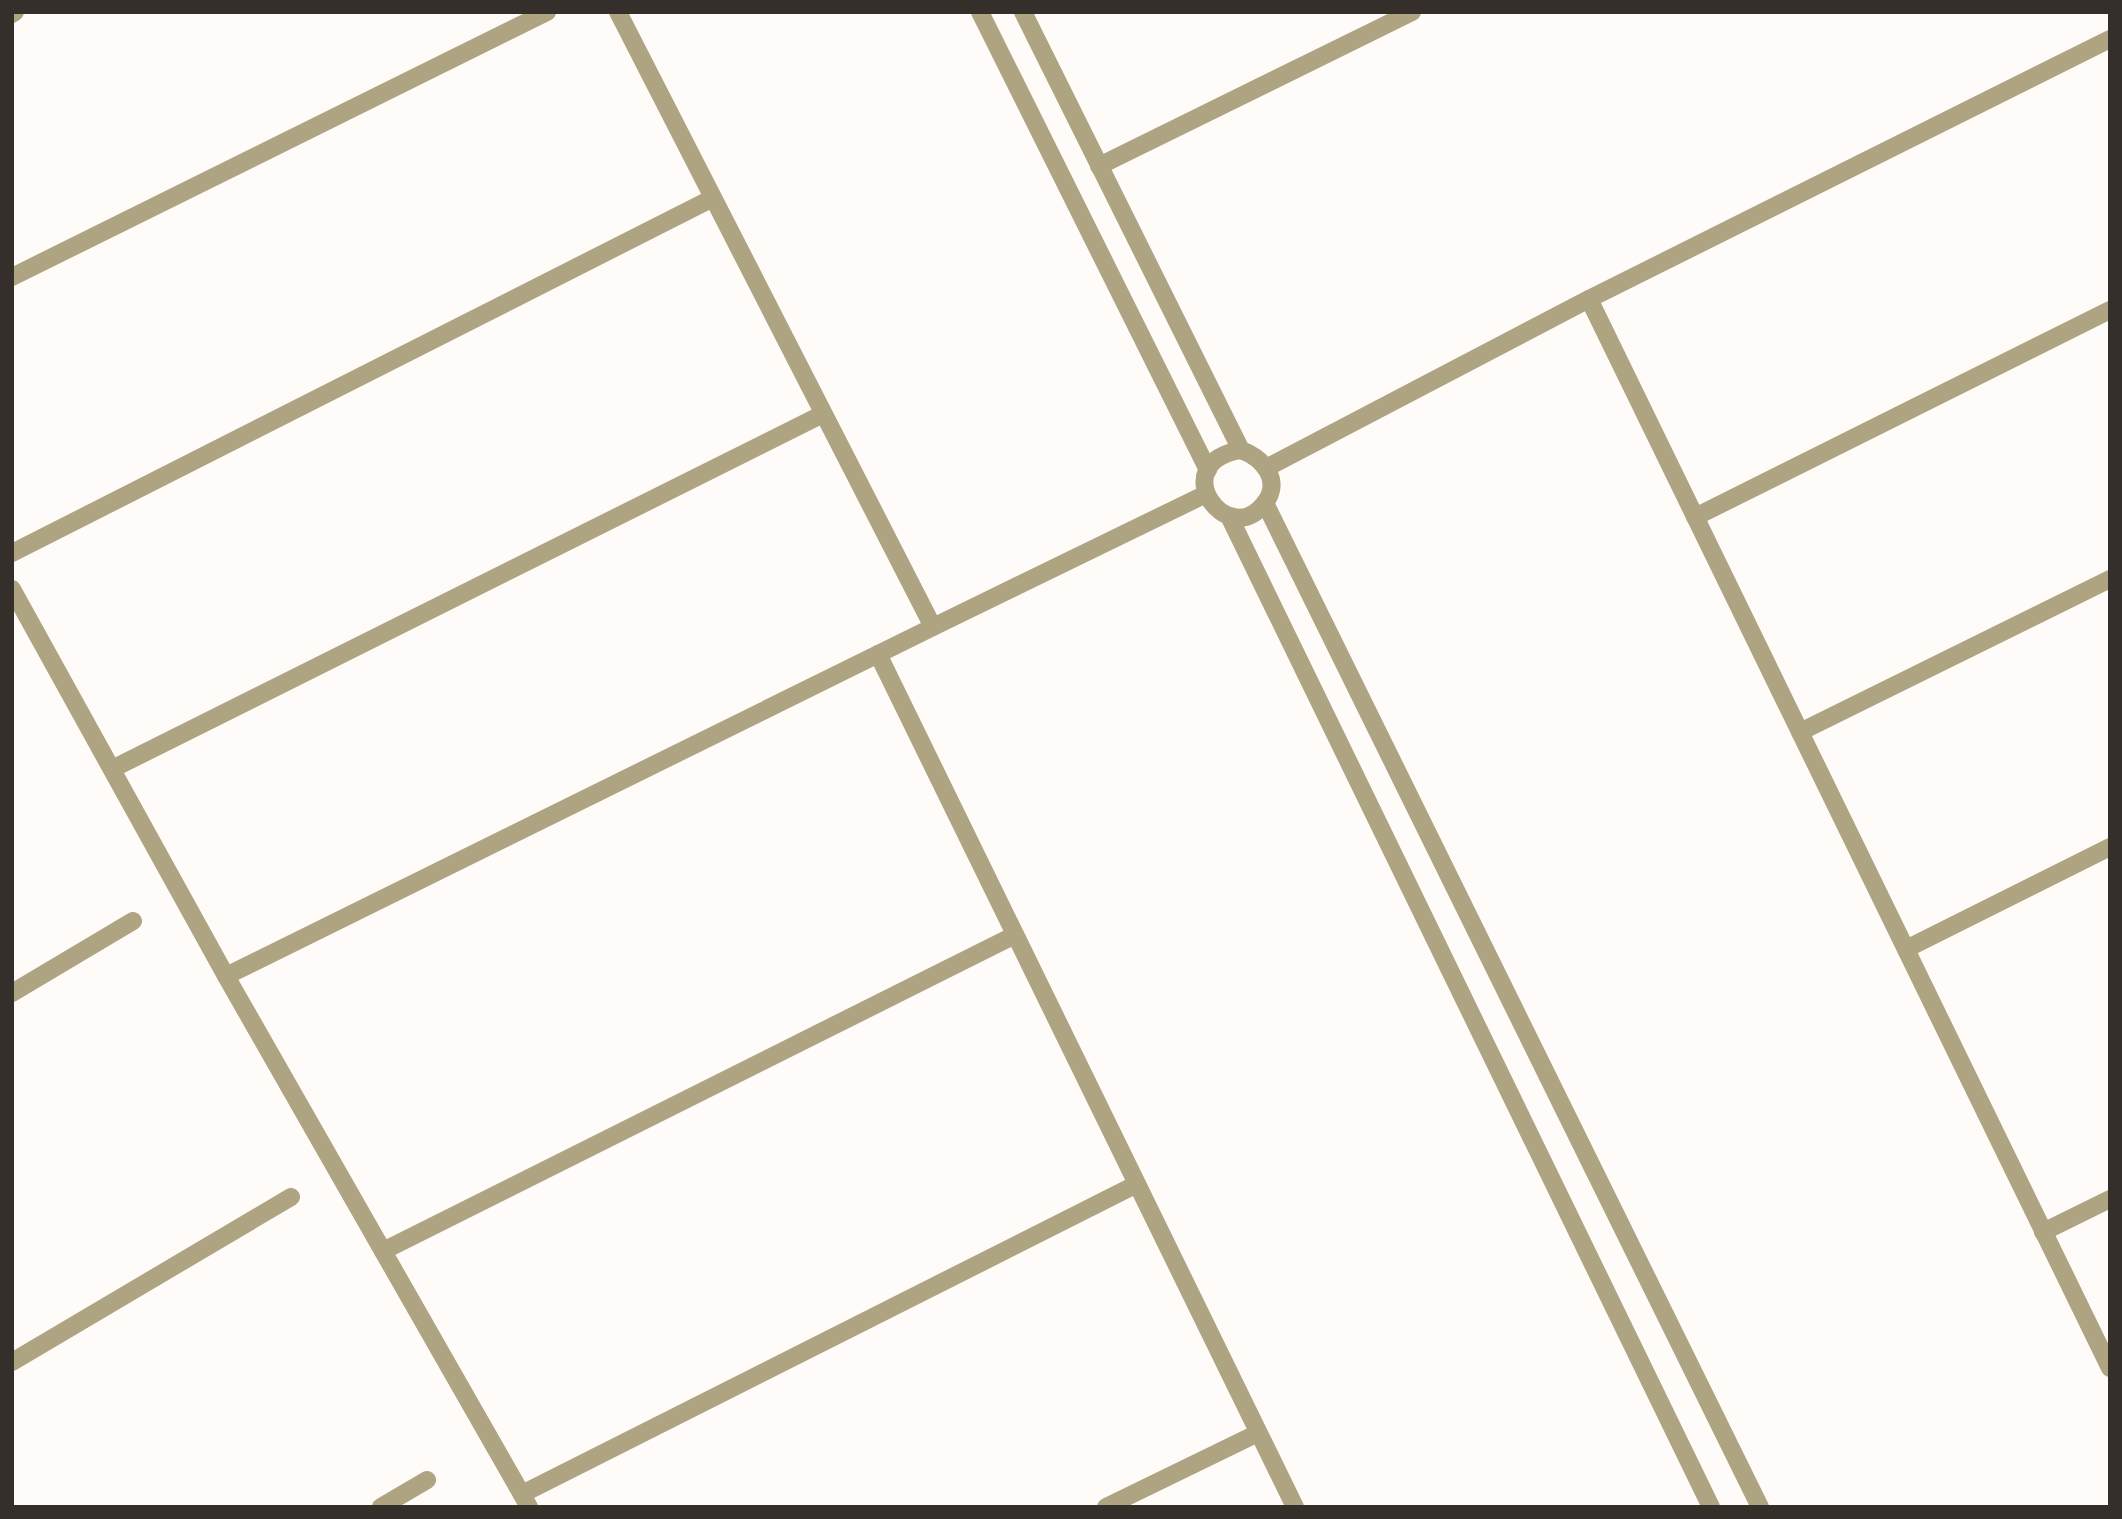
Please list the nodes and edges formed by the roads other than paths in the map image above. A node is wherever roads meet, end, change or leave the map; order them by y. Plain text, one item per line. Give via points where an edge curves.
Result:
1 (547, 12) edge
2 (618, 12) edge
3 (980, 12) edge
4 (1023, 12) edge
5 (1406, 14) edge
6 (2110, 39) edge
7 (1099, 166) junction
8 (711, 200) junction
9 (12, 277) edge
10 (1589, 299) junction
11 (2110, 310) edge
12 (823, 414) junction
13 (1241, 450) junction
14 (1268, 467) junction
15 (1208, 470) junction
16 (1206, 494) junction
17 (1265, 503) junction
18 (1229, 516) junction
19 (1695, 517) junction
20 (12, 553) edge
21 (2110, 579) edge
22 (12, 589) edge
23 (933, 627) junction
24 (878, 654) junction
25 (1800, 732) junction
26 (112, 769) junction
27 (2110, 847) edge
28 (133, 921) dead end
29 (1015, 934) junction
30 (1906, 949) junction
31 (226, 976) junction
32 (12, 993) edge
33 (1137, 1184) junction
34 (291, 1196) dead end
35 (2110, 1199) edge
36 (2043, 1232) junction
37 (383, 1251) junction
38 (12, 1362) edge
39 (2110, 1368) edge
40 (1258, 1433) junction
41 (427, 1480) dead end
42 (526, 1500) edge
43 (382, 1507) edge
44 (1106, 1507) edge
45 (1295, 1507) edge
46 (1711, 1507) edge
47 (1760, 1507) edge

1 - 9 street
2 - 8 street
3 - 15 street
4 - 7 street
5 - 7 street
6 - 10 street
7 - 13 street
8 - 12 street
8 - 20 street
10 - 14 street
10 - 19 street
11 - 19 street
12 - 23 street
12 - 26 street
13 - 14 street
13 - 15 street via 1225,453
14 - 17 street via 1272,480
15 - 16 street
16 - 18 street via 1215,508
16 - 23 street
17 - 18 street via 1249,515
17 - 47 street
18 - 46 street
19 - 25 street
21 - 25 street
22 - 26 street
23 - 24 street
24 - 29 street
24 - 31 street
25 - 30 street
26 - 31 street
27 - 30 street
28 - 32 street
29 - 33 street
29 - 37 street
30 - 36 street
31 - 37 street
33 - 40 street
33 - 42 street
34 - 38 street
35 - 36 street
36 - 39 street
37 - 42 street
40 - 44 street
40 - 45 street
41 - 43 street

